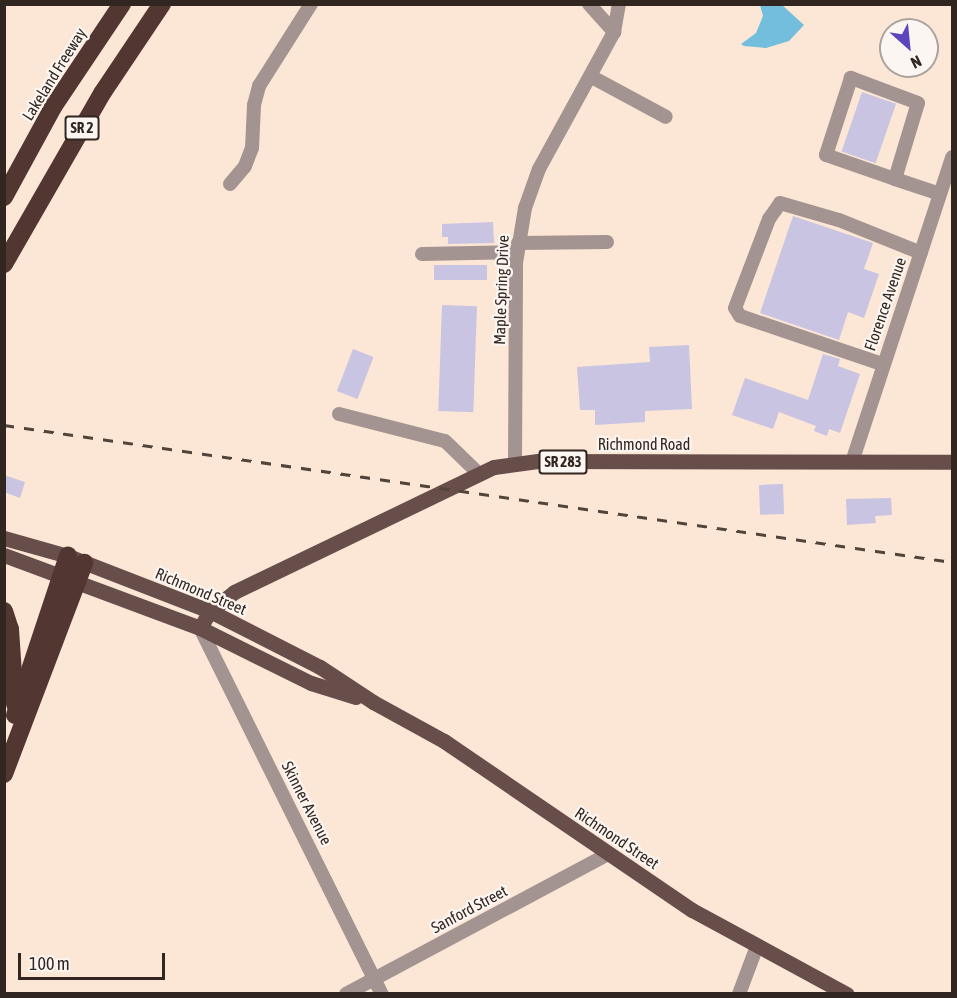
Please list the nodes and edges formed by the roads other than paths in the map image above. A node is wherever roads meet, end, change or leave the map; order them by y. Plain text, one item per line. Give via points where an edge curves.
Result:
1 (122, 4) edge
2 (162, 4) edge
3 (311, 4) edge
4 (589, 4) edge
5 (619, 4) edge
6 (614, 32) junction
7 (590, 76) junction
8 (666, 117) dead end
9 (952, 157) edge
10 (895, 179) junction
11 (230, 184) dead end
12 (940, 194) junction
13 (4, 197) edge
14 (607, 242) dead end
15 (517, 248) junction
16 (921, 253) junction
17 (422, 254) dead end
18 (4, 264) edge
19 (882, 364) junction
20 (339, 414) dead end
21 (852, 462) junction
22 (952, 462) edge
23 (515, 463) junction
24 (477, 472) junction
25 (4, 538) edge
26 (4, 555) edge
27 (72, 568) junction
28 (4, 611) edge
29 (210, 611) junction
30 (200, 628) junction
31 (373, 702) junction
32 (15, 715) junction
33 (4, 743) edge
34 (4, 774) edge
35 (608, 854) junction
36 (757, 946) junction
37 (377, 977) junction
38 (346, 993) edge
39 (382, 993) edge
40 (739, 993) edge
41 (847, 993) edge

1 - 13 highway, Lakeland Freeway / SR 2 via 53,107
2 - 18 highway, SR 2 via 103,92
3 - 11 street via 259,86 250,156
4 - 6 street
5 - 6 street, Maple Spring Drive
6 - 7 street, Maple Spring Drive
7 - 8 street
7 - 15 street, Maple Spring Drive via 531,188
9 - 12 street, Florence Avenue
10 - 10 street via 826,155 851,78 918,103
10 - 12 street
12 - 16 street, Florence Avenue
14 - 15 street
15 - 17 street
15 - 23 street, Maple Spring Drive
16 - 19 street, Florence Avenue
16 - 19 street via 829,217 780,203 775,205 735,308 740,316
19 - 21 street, Florence Avenue
20 - 24 street via 445,441
21 - 22 main road, Richmond Road / SR 283
21 - 23 main road, Richmond Road / SR 283
23 - 24 main road, Richmond Road / SR 283
24 - 29 main road, Richmond Road / SR 283 via 234,592
25 - 27 main road, Richmond Street
26 - 27 main road, Richmond Street
27 - 29 main road, Richmond Street
27 - 30 main road, Richmond Street
27 - 32 highway
27 - 34 highway
28 - 32 highway via 10,629
29 - 30 main road, Richmond Road / SR 283
29 - 31 main road, Richmond Street via 320,667
30 - 31 main road, Richmond Street via 312,683
30 - 37 street, Skinner Avenue
31 - 35 main road, Richmond Street via 444,741
32 - 33 highway
35 - 36 main road, Richmond Street via 692,910
35 - 37 street, Sanford Street
36 - 40 street
36 - 41 main road, Richmond Street
37 - 38 street, Sanford Street
37 - 39 street, Skinner Avenue

